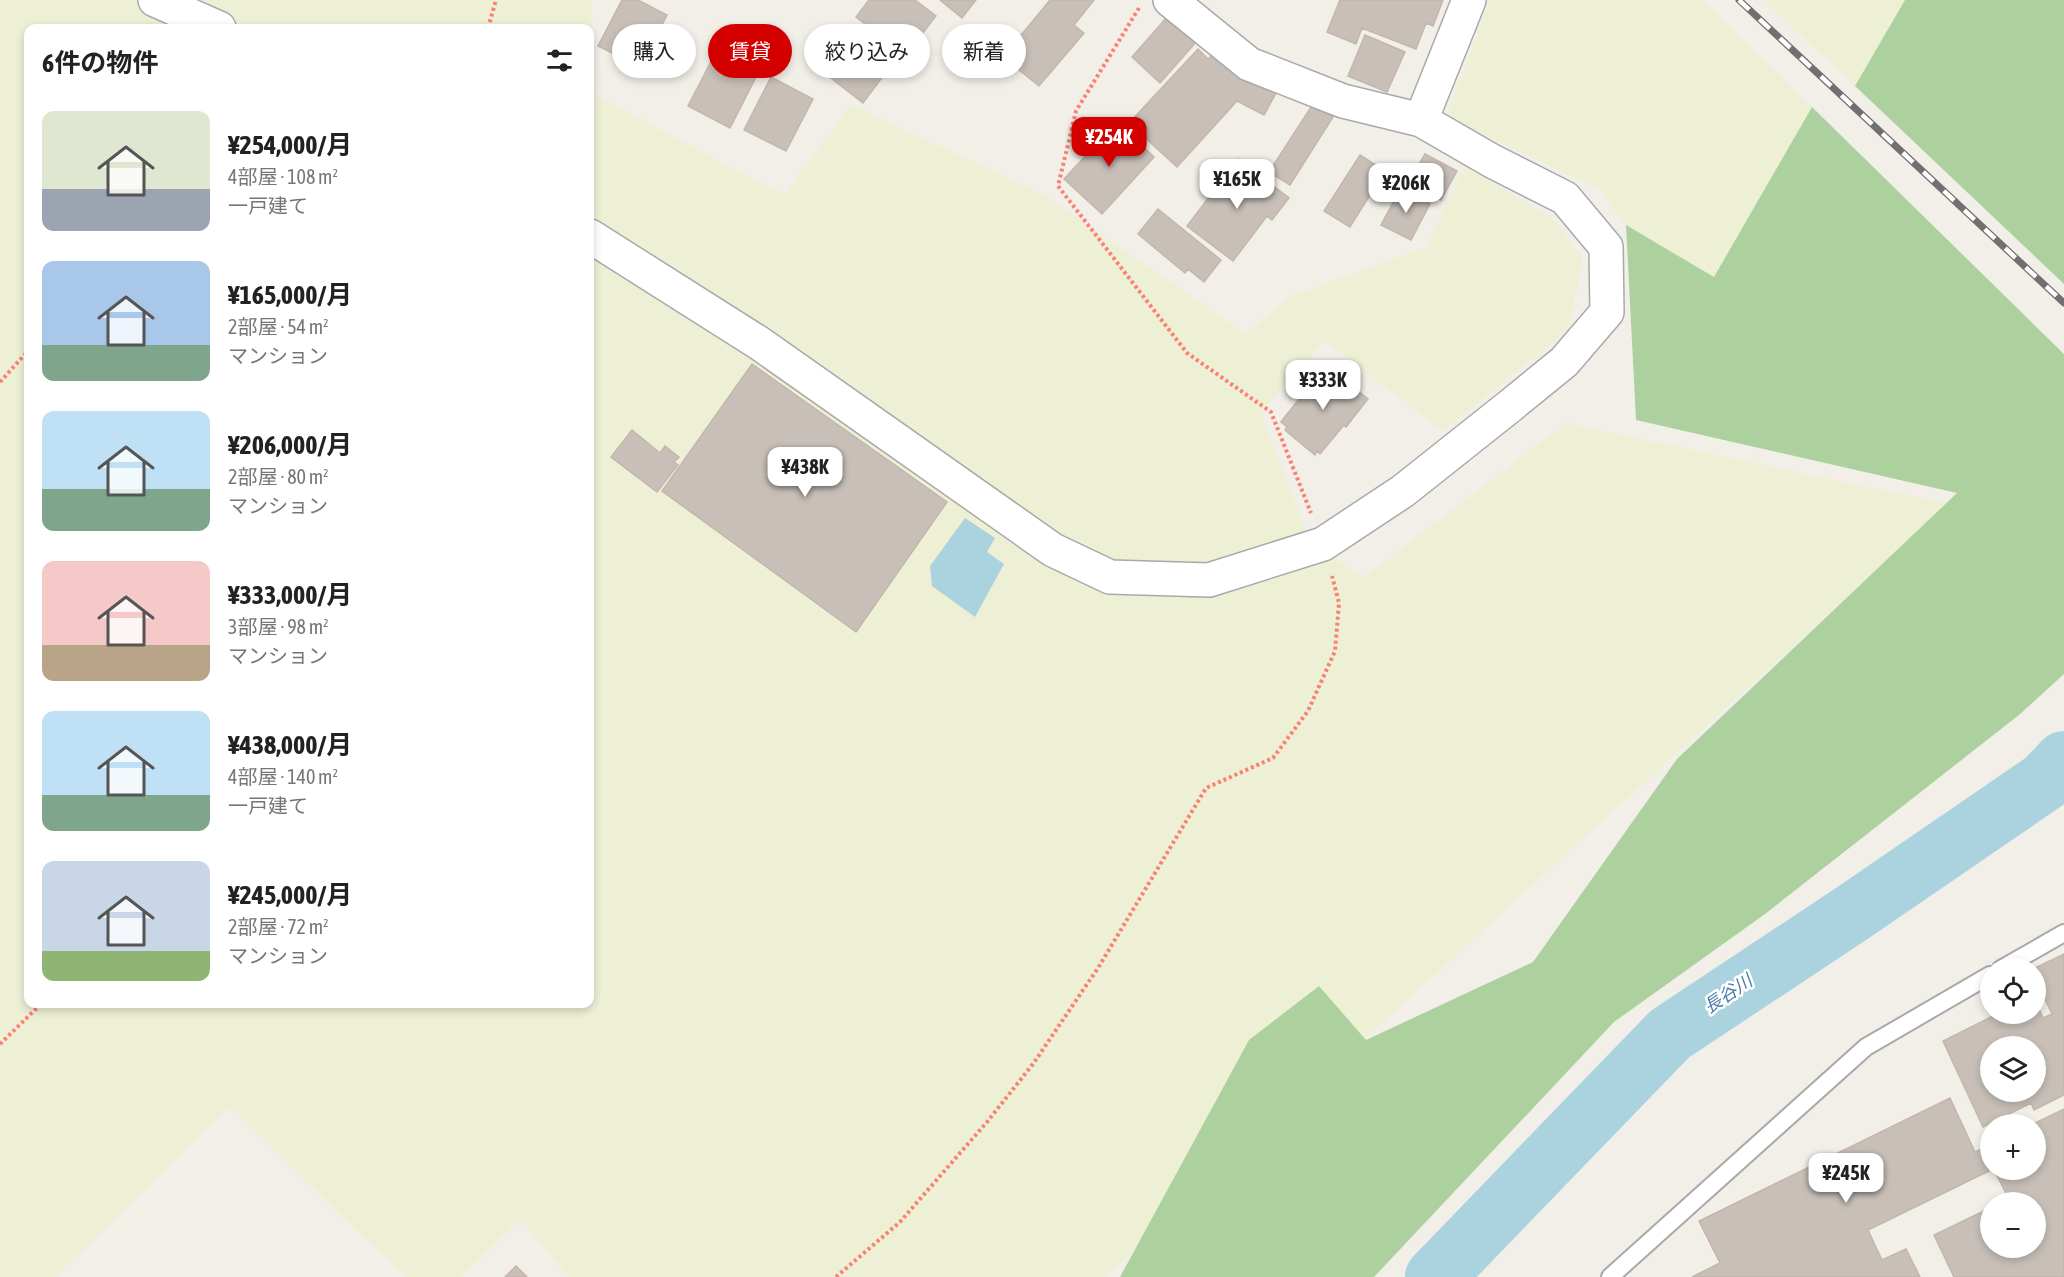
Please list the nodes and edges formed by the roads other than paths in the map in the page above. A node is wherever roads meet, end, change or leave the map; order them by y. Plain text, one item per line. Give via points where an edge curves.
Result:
1 (155, 0) edge
2 (1170, 0) edge
3 (1469, 0) edge
4 (210, 24) edge
5 (1421, 120) junction
6 (594, 240) edge
7 (2064, 933) edge
8 (2020, 958) edge
9 (1980, 981) edge
10 (1610, 1277) edge

1 - 4 street
2 - 5 street via 1249,64 1343,101
3 - 5 street
5 - 6 street via 1565,198 1606,248 1607,312 1564,362 1403,491 1323,544 1209,580 1110,577 1053,550 759,343
7 - 8 lane
9 - 10 lane via 1866,1047

